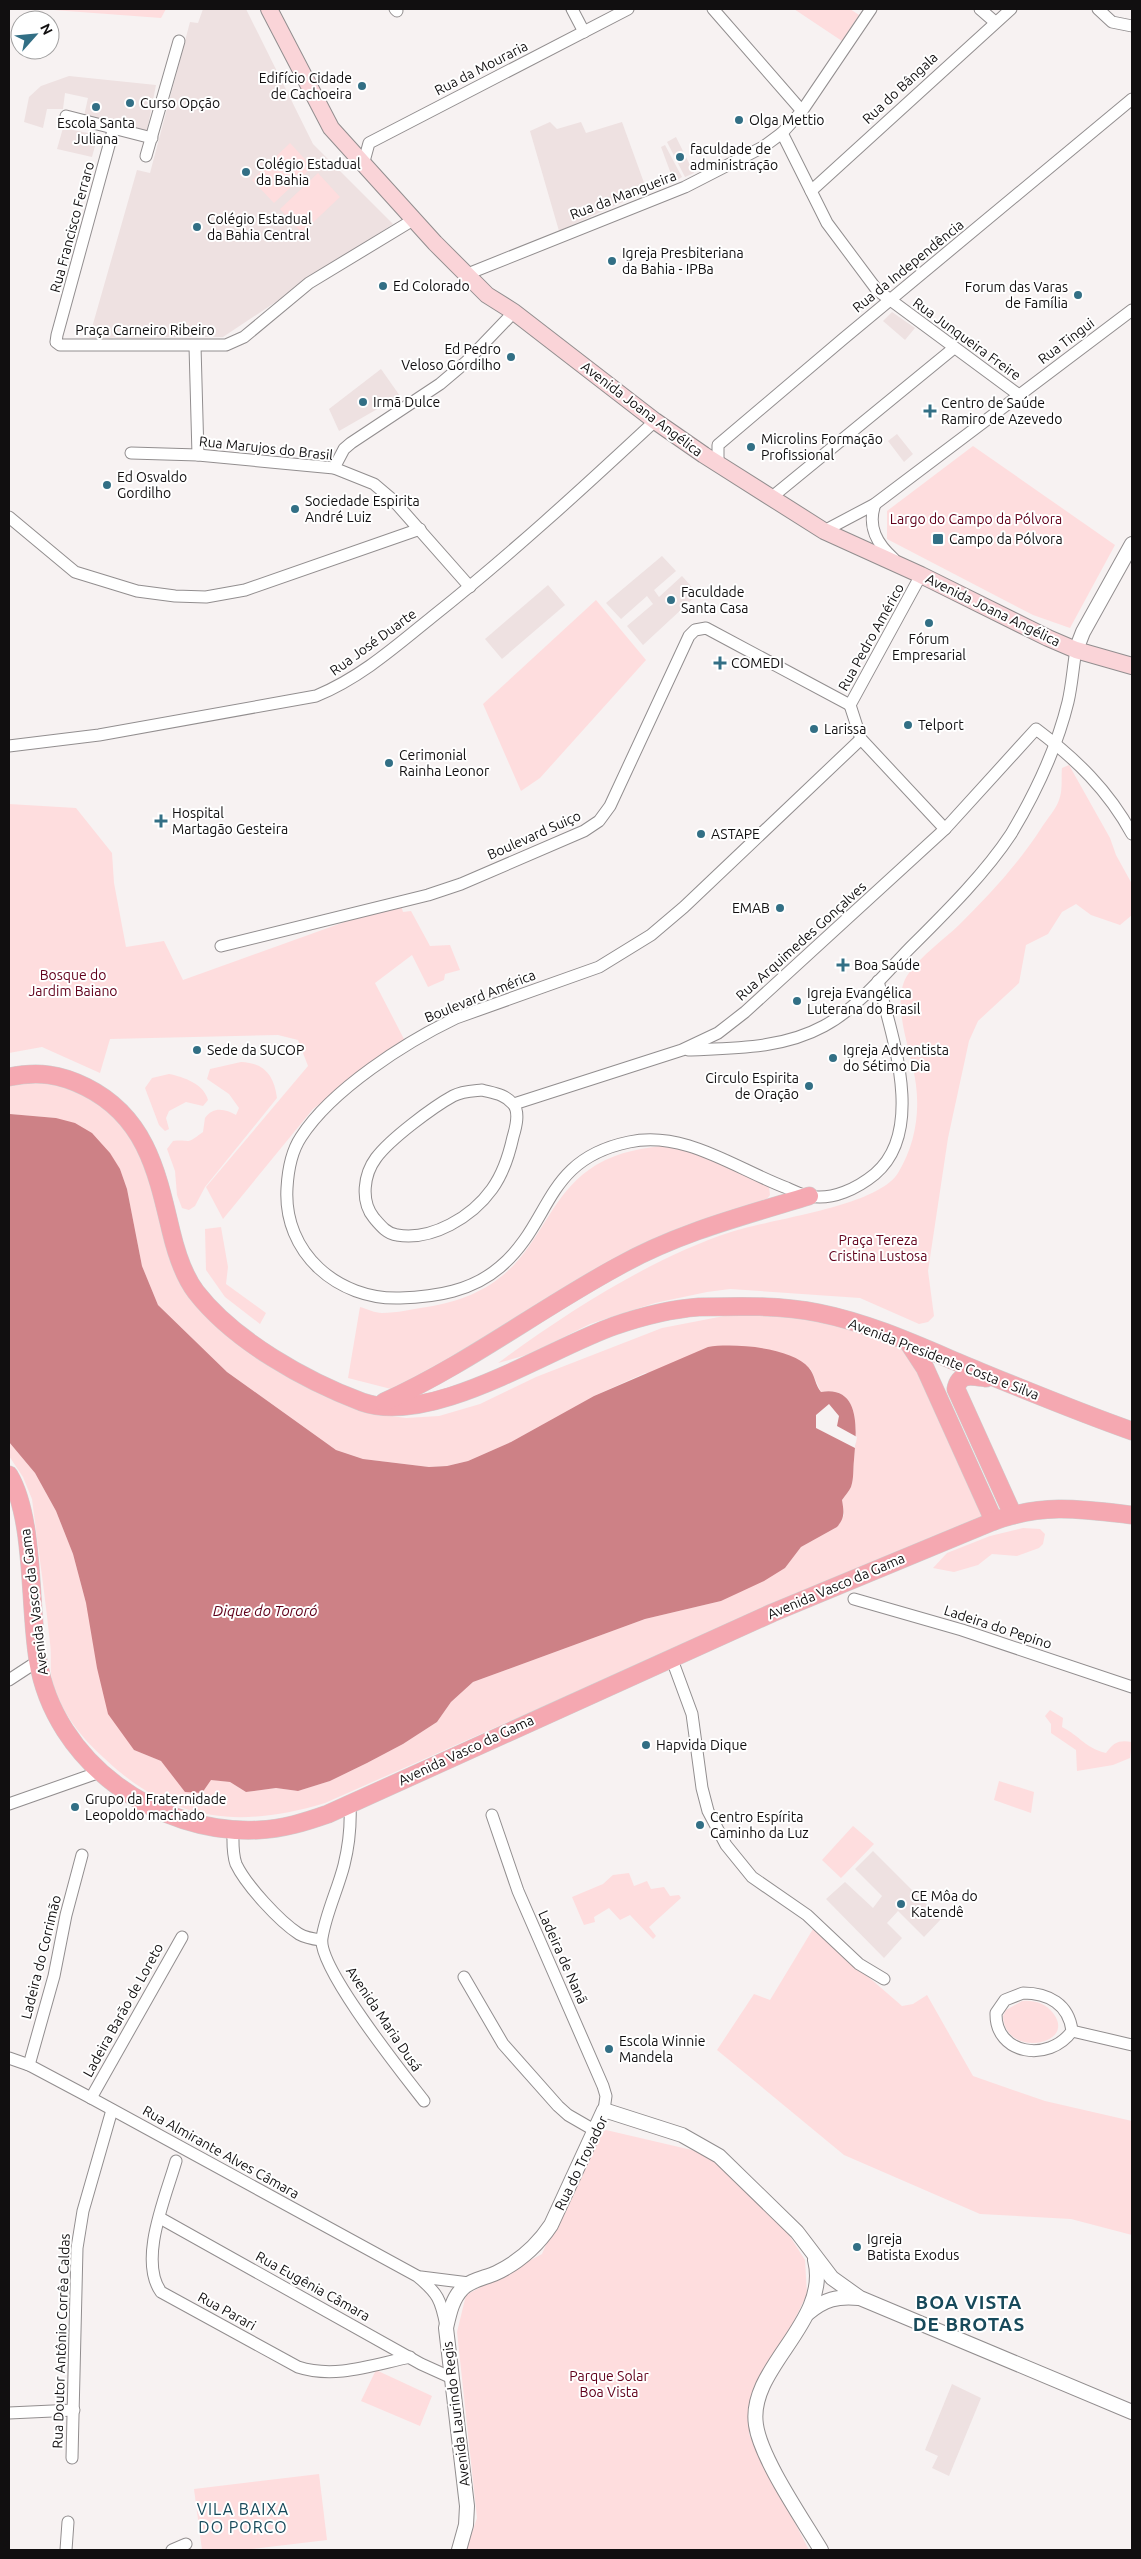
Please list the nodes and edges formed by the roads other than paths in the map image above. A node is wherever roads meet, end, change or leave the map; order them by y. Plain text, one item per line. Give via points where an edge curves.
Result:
1 (269, 9) edge
2 (572, 9) edge
3 (628, 9) edge
4 (713, 9) edge
5 (871, 9) edge
6 (980, 9) edge
7 (1011, 9) edge
8 (1098, 9) edge
9 (995, 22) junction
10 (1132, 26) edge
11 (584, 32) junction
12 (179, 40) dead end
13 (1132, 100) edge
14 (802, 111) junction
15 (66, 116) dead end
16 (114, 127) junction
17 (782, 133) junction
18 (152, 138) junction
19 (146, 156) dead end
20 (364, 165) junction
21 (811, 191) junction
22 (413, 220) junction
23 (465, 275) junction
24 (889, 301) junction
25 (1132, 310) edge
26 (514, 312) junction
27 (57, 335) joint
28 (195, 346) junction
29 (954, 348) junction
30 (1019, 395) junction
31 (655, 421) junction
32 (131, 454) dead end
33 (198, 455) junction
34 (718, 464) junction
35 (334, 468) junction
36 (772, 497) junction
37 (875, 504) junction
38 (9, 516) edge
39 (420, 529) junction
40 (824, 531) junction
41 (1132, 544) edge
42 (899, 564) junction
43 (921, 575) junction
44 (470, 587) junction
45 (1076, 650) junction
46 (1132, 666) edge
47 (850, 705) junction
48 (861, 739) junction
49 (1055, 743) junction
50 (9, 746) edge
51 (945, 829) junction
52 (1132, 834) edge
53 (221, 946) dead end
54 (878, 981) junction
55 (682, 1050) junction
56 (9, 1077) edge
57 (514, 1104) junction
58 (809, 1196) junction
59 (908, 1342) junction
60 (1011, 1384) junction
61 (378, 1405) junction
62 (1132, 1431) edge
63 (9, 1475) edge
64 (1013, 1514) junction
65 (1132, 1516) edge
66 (994, 1521) junction
67 (854, 1599) dead end
68 (671, 1657) junction
69 (38, 1661) junction
70 (9, 1680) edge
71 (1132, 1688) edge
72 (100, 1772) junction
73 (9, 1804) edge
74 (350, 1804) junction
75 (492, 1815) dead end
76 (233, 1829) junction
77 (82, 1856) dead end
78 (182, 1937) dead end
79 (321, 1940) junction
80 (464, 1977) dead end
81 (884, 1978) dead end
82 (1072, 2031) junction
83 (1132, 2045) edge
84 (9, 2058) edge
85 (29, 2065) junction
86 (91, 2098) junction
87 (424, 2101) dead end
88 (112, 2110) junction
89 (604, 2110) junction
90 (594, 2130) junction
91 (176, 2161) dead end
92 (160, 2218) junction
93 (813, 2253) junction
94 (417, 2276) junction
95 (469, 2283) junction
96 (860, 2298) junction
97 (806, 2314) junction
98 (446, 2328) junction
99 (410, 2357) junction
100 (452, 2378) junction
101 (74, 2410) junction
102 (1132, 2412) edge
103 (9, 2413) edge
104 (72, 2458) dead end
105 (68, 2522) dead end
106 (186, 2544) dead end
107 (66, 2550) edge
108 (172, 2550) edge
109 (459, 2550) edge
110 (821, 2550) edge

1 - 20 main road, Avenida Joana Angélica via 324,117
2 - 11 street
3 - 11 street, Rua da Mouraria
4 - 14 street
5 - 14 street, Rua da Mangueira
6 - 9 street
7 - 9 street, Rua do Bângala
8 - 10 street via 1112,22
9 - 21 street, Rua do Bângala
11 - 20 street, Rua da Mouraria via 369,143
12 - 18 street
13 - 24 street, Rua da Independência
14 - 17 street, Rua da Mangueira
15 - 16 street
16 - 18 street
16 - 27 street, Rua Francisco Ferraro
17 - 21 street, Rua Junqueira Freire
17 - 23 street, Rua da Mangueira via 747,157 685,187
18 - 19 street
20 - 22 main road, Avenida Joana Angélica
21 - 24 street, Rua Junqueira Freire via 841,244
22 - 23 main road, Avenida Joana Angélica
22 - 28 street, Praça Carneiro Ribeiro via 309,283 244,337 226,345
23 - 26 main road, Avenida Joana Angélica via 487,295
24 - 29 street, Rua Junqueira Freire
24 - 34 street, Rua da Independência via 718,445
25 - 30 street, Rua Tingui
26 - 31 main road, Avenida Joana Angélica
26 - 35 street via 440,384 344,449
27 - 28 street, Praça Carneiro Ribeiro via 56,342 60,345
28 - 33 street
29 - 30 street, Rua Junqueira Freire
29 - 36 street
30 - 37 street, Rua Tingui
31 - 34 main road, Avenida Joana Angélica
31 - 44 street, Rua José Duarte via 567,504
32 - 33 street, Rua Marujos do Brasil
33 - 35 street, Rua Marujos do Brasil
34 - 36 main road, Avenida Joana Angélica
35 - 39 street, Rua Marujos do Brasil via 374,484
36 - 40 main road, Avenida Joana Angélica
37 - 40 street, Rua Tingui
37 - 42 street via 871,515 874,534 884,550
38 - 39 street via 75,572 137,591 206,597 245,590
39 - 44 street, Rua Marujos do Brasil
40 - 42 main road, Avenida Joana Angélica
41 - 45 street
42 - 43 main road, Avenida Joana Angélica
43 - 45 main road, Avenida Joana Angélica
43 - 47 street, Rua Pedro Américo
44 - 50 street, Rua José Duarte via 365,670 316,696 99,735
45 - 46 main road, Avenida Joana Angélica
45 - 49 street via 1068,704
47 - 48 street, Rua Pedro Américo
47 - 53 street, Boulevard Suiço via 706,628 700,628 688,636 610,806 599,822 461,884 428,895
48 - 51 street, Rua Pedro Américo
48 - 58 street, Boulevard América via 651,935 599,967 456,1018 388,1056 336,1098 315,1118 299,1140 288,1168 286,1201 292,1230 307,1257 325,1275 344,1288 369,1296 396,1298 449,1293 486,1277 516,1251 550,1194 568,1172 606,1148 629,1142 674,1141
49 - 51 street, Rua Arquimedes Gonçalves via 1036,729
49 - 52 street via 1102,788
49 - 54 street via 1010,835 943,914
51 - 55 street, Rua Arquimedes Gonçalves via 745,1012 718,1033
54 - 55 street via 842,1014 808,1033 754,1048
54 - 58 street, Boulevard América via 899,1075 903,1109 900,1132 888,1160 864,1183 838,1194
55 - 57 street, Rua Arquimedes Gonçalves
56 - 61 main road, Avenida Presidente Costa e Silva via 41,1073 60,1076 114,1104 141,1137 151,1157 179,1261 196,1292 228,1324 283,1363 342,1394
57 - 57 street via 516,1125 502,1170 492,1189 475,1207 434,1232 394,1235 382,1228 365,1201 365,1186 373,1164 383,1151 441,1104 467,1091 494,1093
58 - 61 main road via 702,1228 657,1246 441,1375
59 - 60 main road, Avenida Presidente Costa e Silva
59 - 61 main road, Avenida Presidente Costa e Silva via 818,1313 760,1306 694,1308 615,1326 454,1396 416,1405
59 - 66 main road via 926,1368
60 - 62 main road, Avenida Presidente Costa e Silva
60 - 64 main road via 970,1375 963,1377 956,1389
63 - 69 main road, Avenida Vasco da Gama via 22,1503
64 - 65 main road, Avenida Vasco da Gama via 1071,1507
64 - 66 main road, Avenida Vasco da Gama
66 - 68 main road, Avenida Vasco da Gama via 852,1578
67 - 71 street, Ladeira do Pepino via 962,1630
68 - 74 main road, Avenida Vasco da Gama
68 - 81 street via 692,1714 708,1812 726,1845 752,1876 807,1916 860,1964
69 - 70 street
69 - 72 main road, Avenida Vasco da Gama via 43,1682 60,1721 75,1745
72 - 73 street
72 - 76 main road, Avenida Vasco da Gama via 146,1806 180,1818
74 - 76 main road, Avenida Vasco da Gama via 302,1823 279,1828
74 - 79 street via 344,1864
75 - 89 street, Ladeira de Nanã via 518,1891 603,2086 606,2096
76 - 79 street via 233,1855 254,1889 287,1925 309,1939
77 - 85 street, Ladeira do Corrimão
78 - 86 street, Ladeira Barão de Loreto
79 - 87 street, Avenida Maria Dusá via 350,2001
80 - 90 street via 503,2044 563,2111
82 - 82 street via 1071,2020 1064,2009 1055,2000 1035,1993 1013,1995 996,2012 999,2031 1014,2045 1026,2050 1050,2050
82 - 83 street
84 - 85 street, Rua Almirante Alves Câmara
85 - 86 street, Rua Almirante Alves Câmara
86 - 88 street, Rua Almirante Alves Câmara
88 - 94 street, Rua Almirante Alves Câmara
88 - 101 street, Rua Doutor Antônio Corrêa Caldas via 83,2211 77,2248
89 - 90 street, Rua do Trovador
89 - 93 street, Rua do Trovador via 682,2135 719,2156 797,2232
90 - 95 street, Rua do Trovador via 542,2239 515,2262
91 - 92 street, Rua Parari
92 - 99 street, Rua Eugênia Câmara
92 - 99 street, Rua Parari via 152,2264 155,2283 161,2292 298,2367 315,2373 333,2373
93 - 96 street, Rua do Trovador via 832,2278
93 - 97 street via 817,2287
94 - 95 street, Rua Almirante Alves Câmara
94 - 98 street, Rua Almirante Alves Câmara via 436,2292
95 - 98 street, Avenida Laurindo Regis via 456,2298
96 - 97 street via 836,2297
96 - 102 street
97 - 110 street via 759,2396 756,2424 767,2457
98 - 100 street, Avenida Laurindo Regis
99 - 100 street, Rua Eugênia Câmara
100 - 109 street, Avenida Laurindo Regis via 467,2506
101 - 103 street
101 - 104 street, Rua Doutor Antônio Corrêa Caldas
105 - 107 street
106 - 108 street

